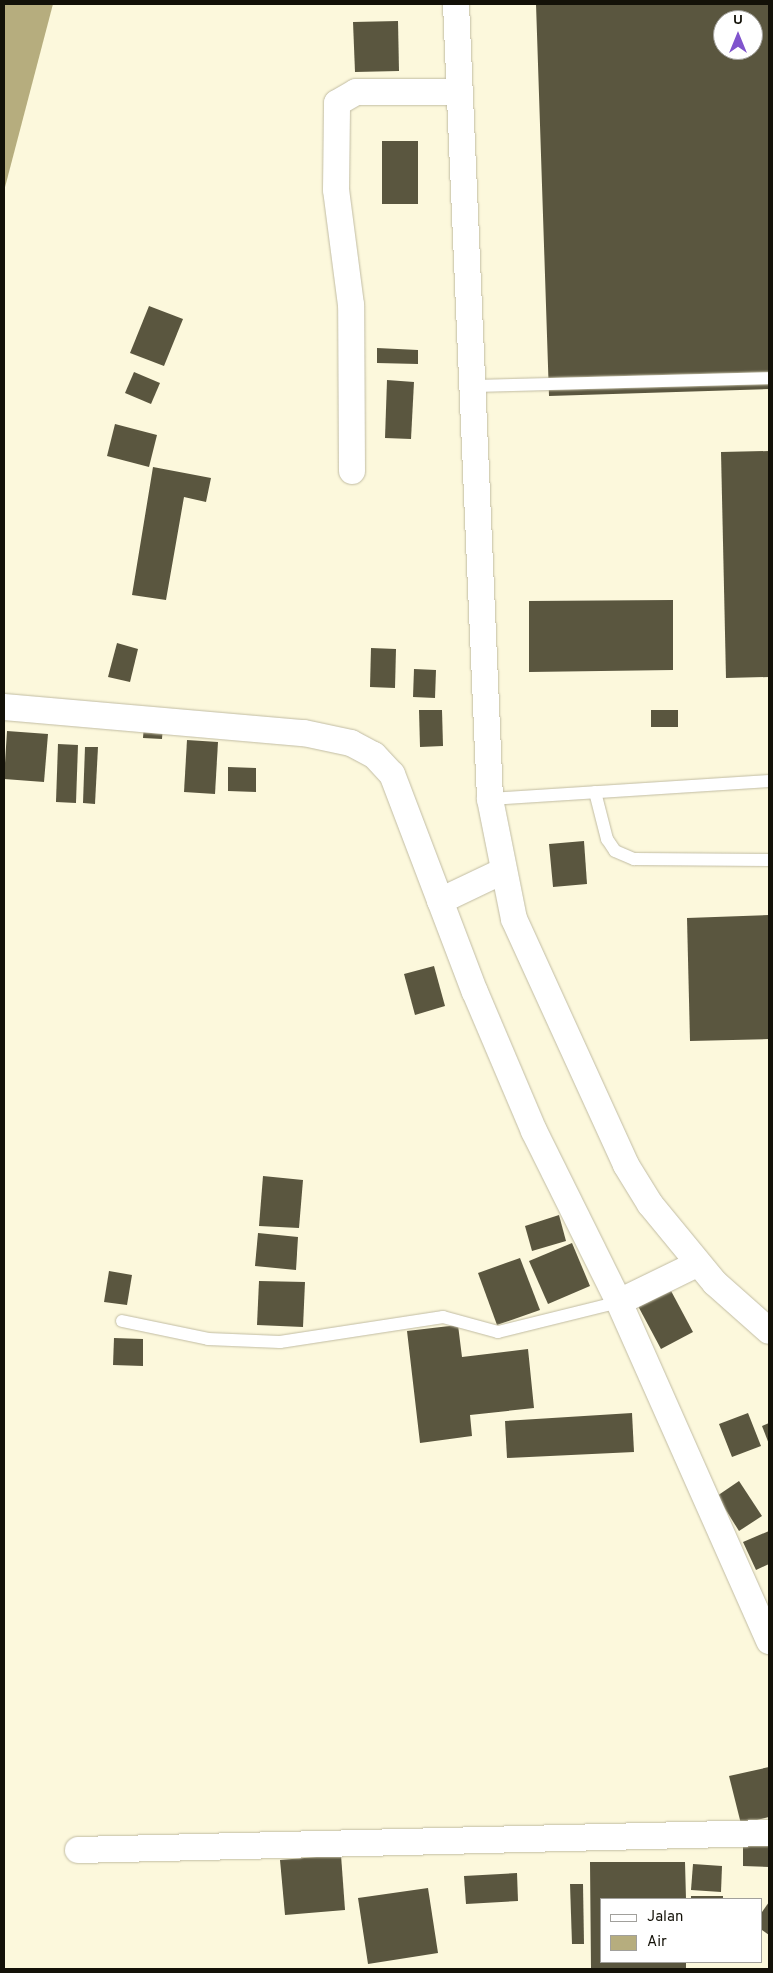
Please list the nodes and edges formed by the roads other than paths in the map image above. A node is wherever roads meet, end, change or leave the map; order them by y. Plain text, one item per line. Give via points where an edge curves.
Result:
1 (456, 4) edge
2 (460, 92) junction
3 (769, 378) edge
4 (472, 386) junction
5 (352, 471) dead end
6 (4, 707) edge
7 (769, 781) edge
8 (595, 792) junction
9 (490, 799) junction
10 (769, 860) edge
11 (503, 871) junction
12 (440, 901) junction
13 (697, 1264) junction
14 (619, 1302) junction
15 (122, 1321) dead end
16 (769, 1331) edge
17 (769, 1640) edge
18 (769, 1833) edge
19 (78, 1850) dead end

1 - 2 street
2 - 4 street
2 - 5 street via 356,92 337,103 336,190 351,305
3 - 4 lane
4 - 9 street
6 - 12 street via 304,733 352,744 374,755 392,774
7 - 8 lane
8 - 9 lane
8 - 10 lane via 607,839 615,851 634,859
9 - 11 street
11 - 12 street
11 - 13 street via 514,919 626,1165 650,1204
12 - 14 street via 534,1131
13 - 14 street
13 - 16 street
14 - 15 lane via 498,1332 443,1317 280,1342 208,1339
14 - 17 street
18 - 19 street

